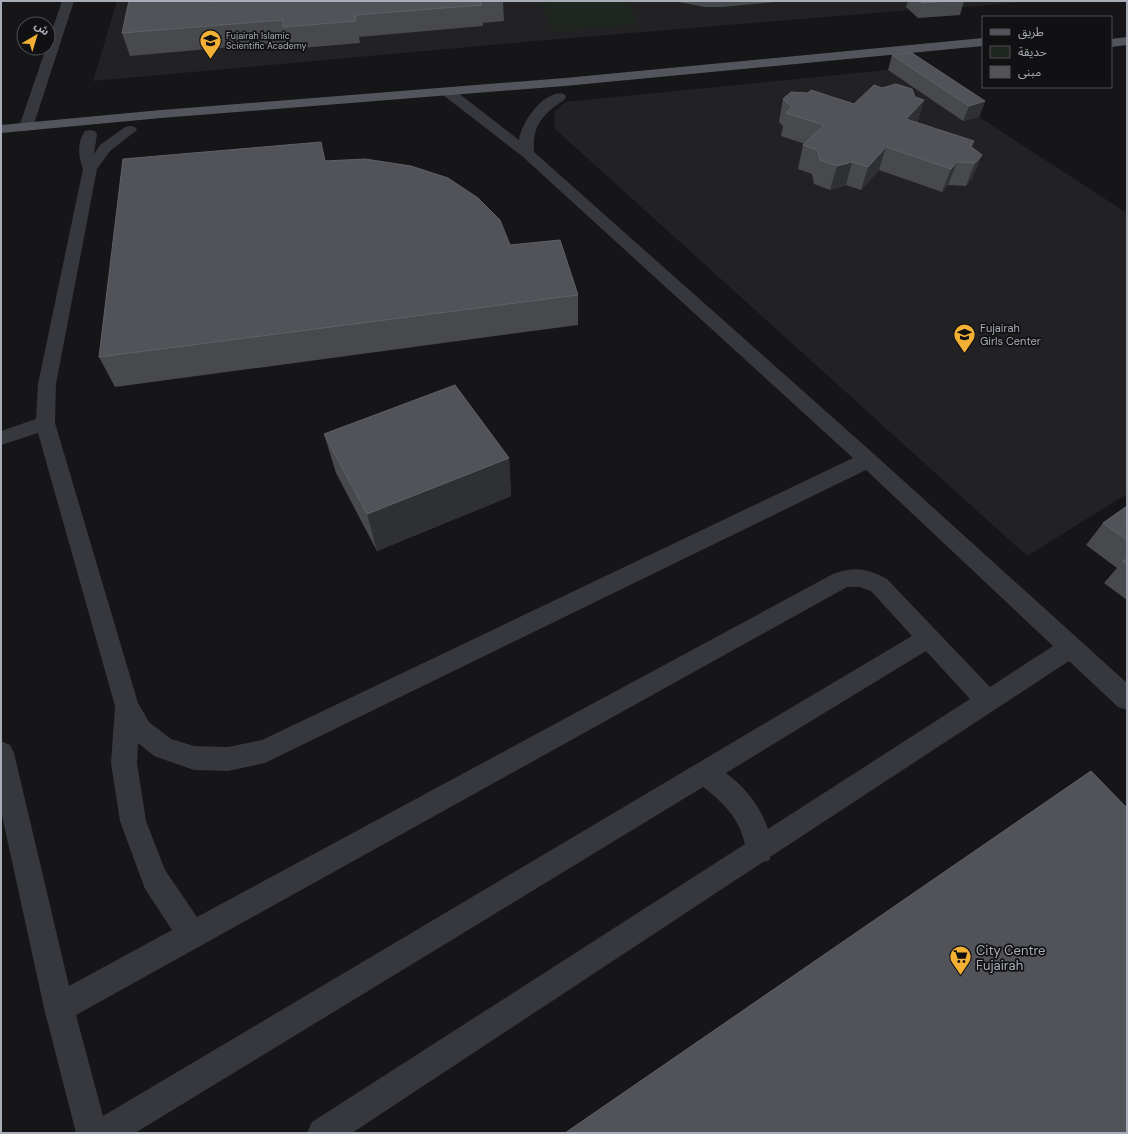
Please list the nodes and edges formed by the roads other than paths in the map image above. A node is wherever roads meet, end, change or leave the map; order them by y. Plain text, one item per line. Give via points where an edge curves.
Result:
1 (68, 1) edge
2 (1127, 41) edge
3 (982, 42) edge
4 (1112, 43) edge
5 (448, 92) junction
6 (575, 95) dead end
7 (559, 97) junction
8 (535, 99) dead end
9 (488, 104) dead end
10 (465, 106) junction
11 (449, 107) dead end
12 (26, 127) junction
13 (93, 127) junction
14 (1, 129) edge
15 (146, 129) dead end
16 (130, 130) junction
17 (1, 142) edge
18 (527, 153) junction
19 (90, 169) junction
20 (45, 423) junction
21 (1, 438) edge
22 (868, 460) junction
23 (928, 638) junction
24 (1071, 647) junction
25 (1127, 699) edge
26 (988, 701) junction
27 (127, 706) junction
28 (1, 753) edge
29 (704, 773) junction
30 (760, 850) junction
31 (192, 935) junction
32 (59, 1008) junction
33 (92, 1133) edge
34 (105, 1133) edge
35 (323, 1133) edge

1 - 12 street
2 - 4 main road
3 - 5 main road
5 - 10 street
5 - 13 main road via 161,114
6 - 7 main road
7 - 8 main road
7 - 18 street via 548,104 531,122 525,142
9 - 10 main road
10 - 11 main road
10 - 18 street
12 - 13 main road
12 - 14 main road
13 - 16 main road
13 - 17 main road
13 - 19 street via 86,148
15 - 16 main road
16 - 19 street via 109,144
18 - 22 street
19 - 20 street via 47,384
20 - 21 street
20 - 27 street
22 - 24 street
22 - 27 street via 264,751 228,759 194,758 163,748 140,730
23 - 26 street
23 - 29 street
23 - 31 street via 879,585 861,577 841,580
24 - 25 street
24 - 26 street
26 - 30 street
27 - 31 street via 124,763 133,821 155,879
28 - 32 street
29 - 30 street via 725,787 741,805 753,825
29 - 34 street
30 - 35 street
31 - 32 street
32 - 33 street

